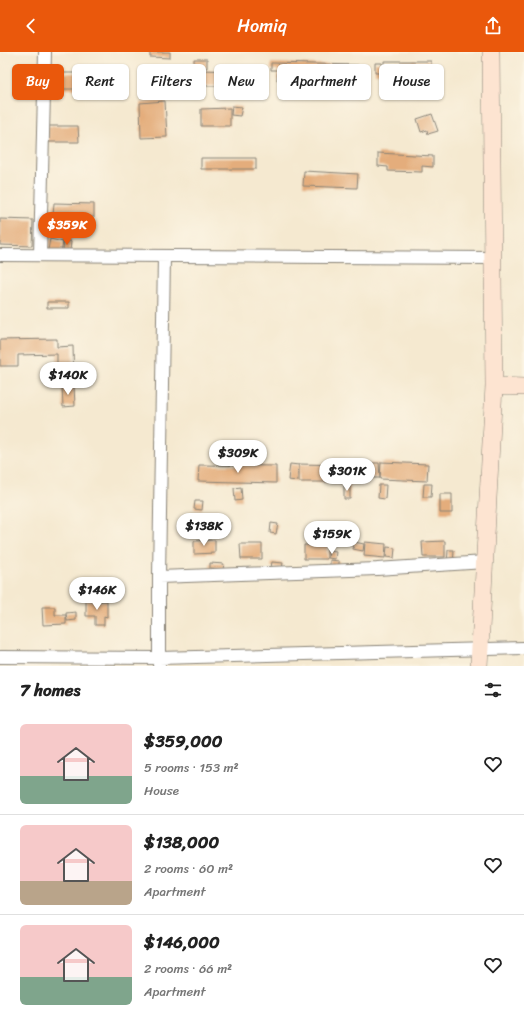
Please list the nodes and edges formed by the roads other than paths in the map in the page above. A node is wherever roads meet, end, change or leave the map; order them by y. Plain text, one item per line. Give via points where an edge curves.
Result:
1 (45, 52) edge
2 (491, 52) edge
3 (0, 255) edge
4 (40, 255) junction
5 (164, 256) junction
6 (493, 258) junction
7 (494, 386) junction
8 (524, 387) edge
9 (485, 562) junction
10 (159, 577) junction
11 (524, 648) edge
12 (480, 649) junction
13 (0, 657) edge
14 (159, 662) edge
15 (479, 666) edge

1 - 4 street
2 - 6 street
3 - 4 street
4 - 5 street
5 - 6 street
5 - 10 street
6 - 7 street
7 - 8 street
7 - 9 street
9 - 10 street via 377,569
9 - 12 street
10 - 14 street
11 - 12 street
12 - 14 street
12 - 15 street
13 - 14 street

